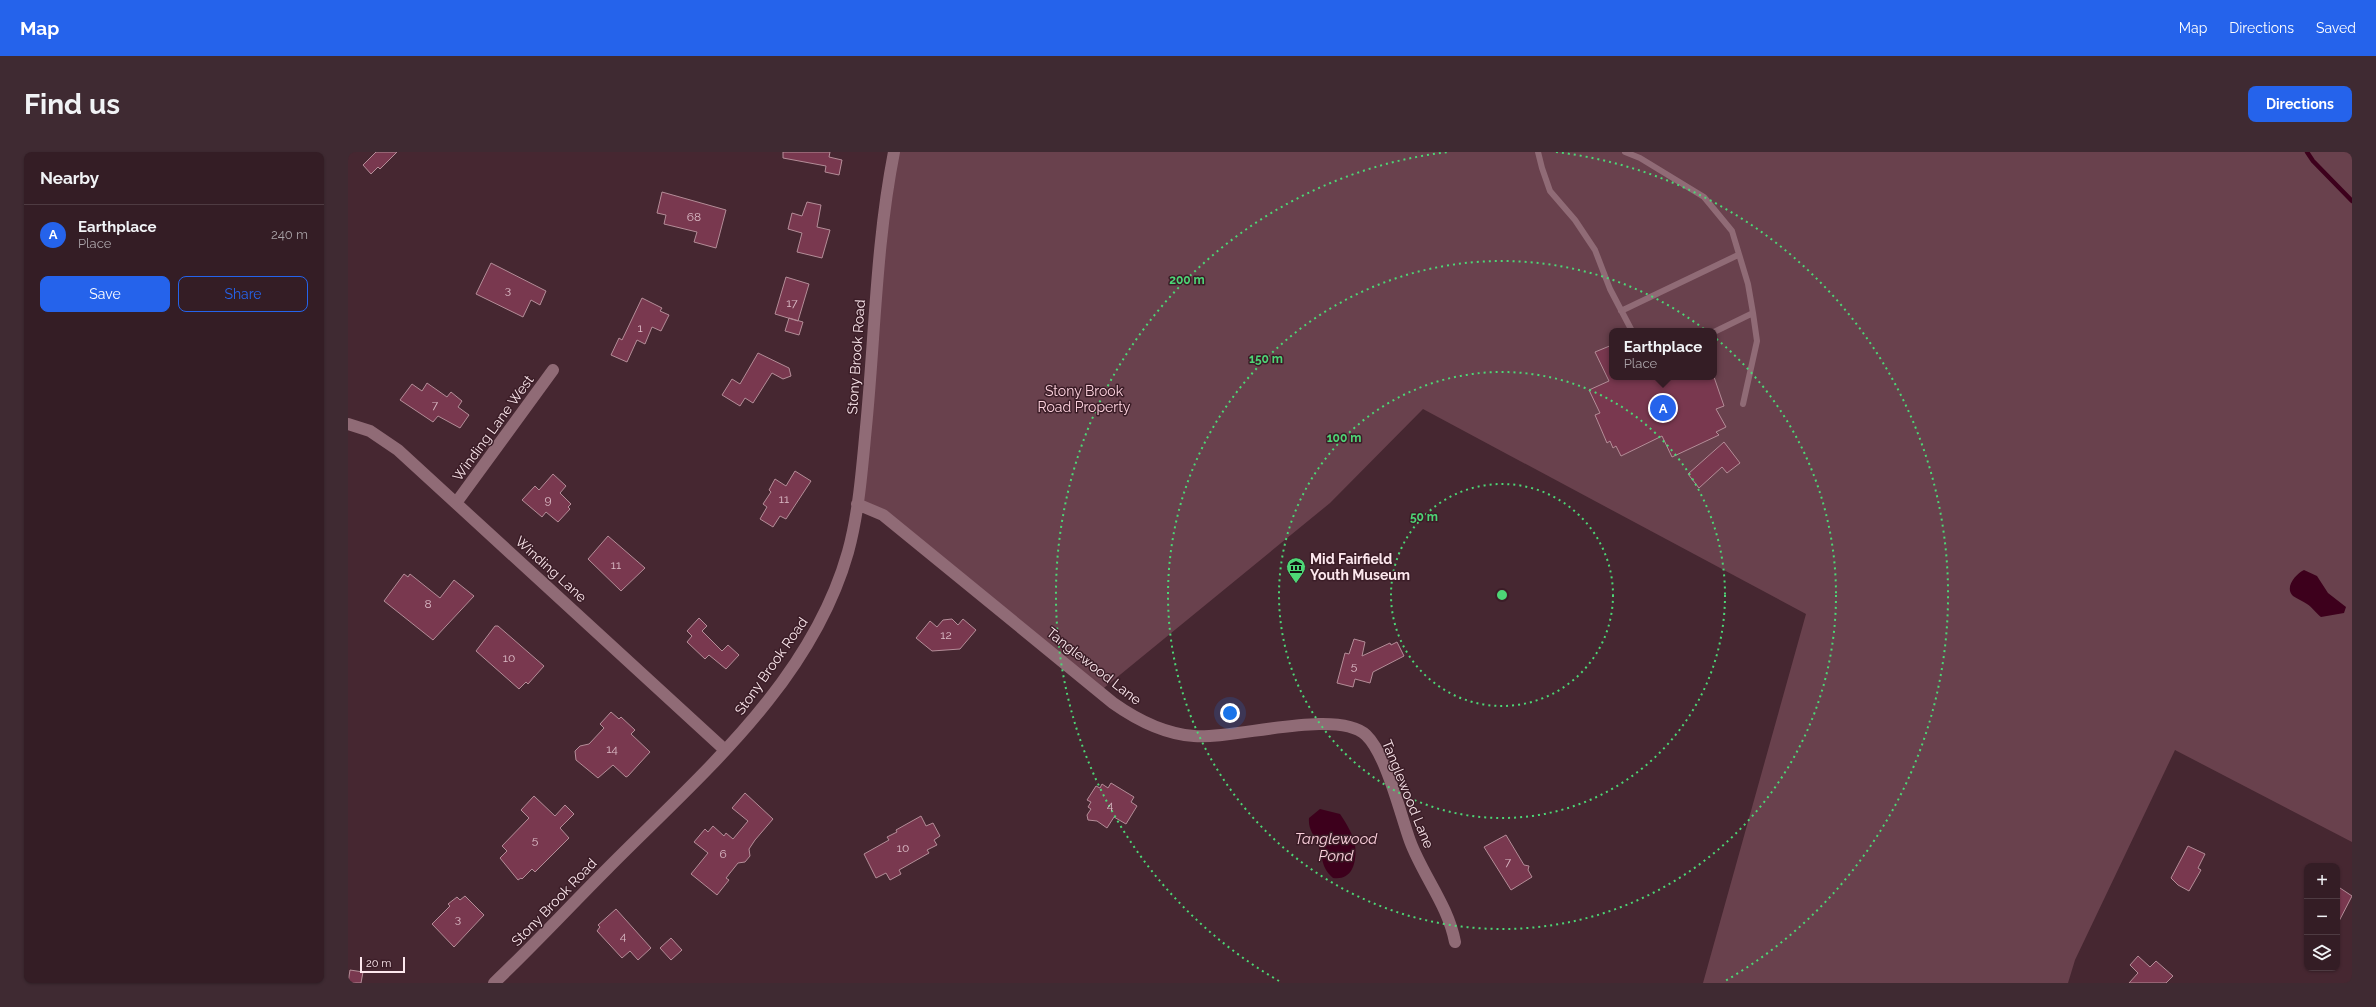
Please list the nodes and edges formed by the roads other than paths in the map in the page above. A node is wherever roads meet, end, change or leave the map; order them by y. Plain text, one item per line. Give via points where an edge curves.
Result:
1 (894, 152) edge
2 (1538, 152) edge
3 (1625, 152) edge
4 (1738, 255) junction
5 (1622, 311) junction
6 (1753, 313) junction
7 (1630, 328) edge
8 (1717, 331) edge
9 (553, 370) dead end
10 (1742, 404) dead end
11 (348, 424) edge
12 (456, 503) junction
13 (857, 504) junction
14 (725, 750) junction
15 (1455, 942) dead end
16 (494, 983) edge

1 - 13 street, Stony Brook Road via 881,232 871,373
2 - 5 lane via 1550,191 1575,220 1595,250 1610,289
3 - 4 lane via 1640,158 1704,197 1732,231
4 - 5 lane
4 - 6 lane via 1748,284
5 - 7 lane
6 - 8 lane
6 - 10 lane via 1757,341
9 - 12 street, Winding Lane West
11 - 12 street, Winding Lane via 370,431 384,440
12 - 14 street, Winding Lane
13 - 14 street, Stony Brook Road via 848,552 824,616 783,679
13 - 15 street, Tanglewood Lane via 883,515 1114,703 1156,727 1197,737 1311,724 1333,725 1363,732 1380,757 1414,853 1447,911
14 - 16 street, Stony Brook Road

